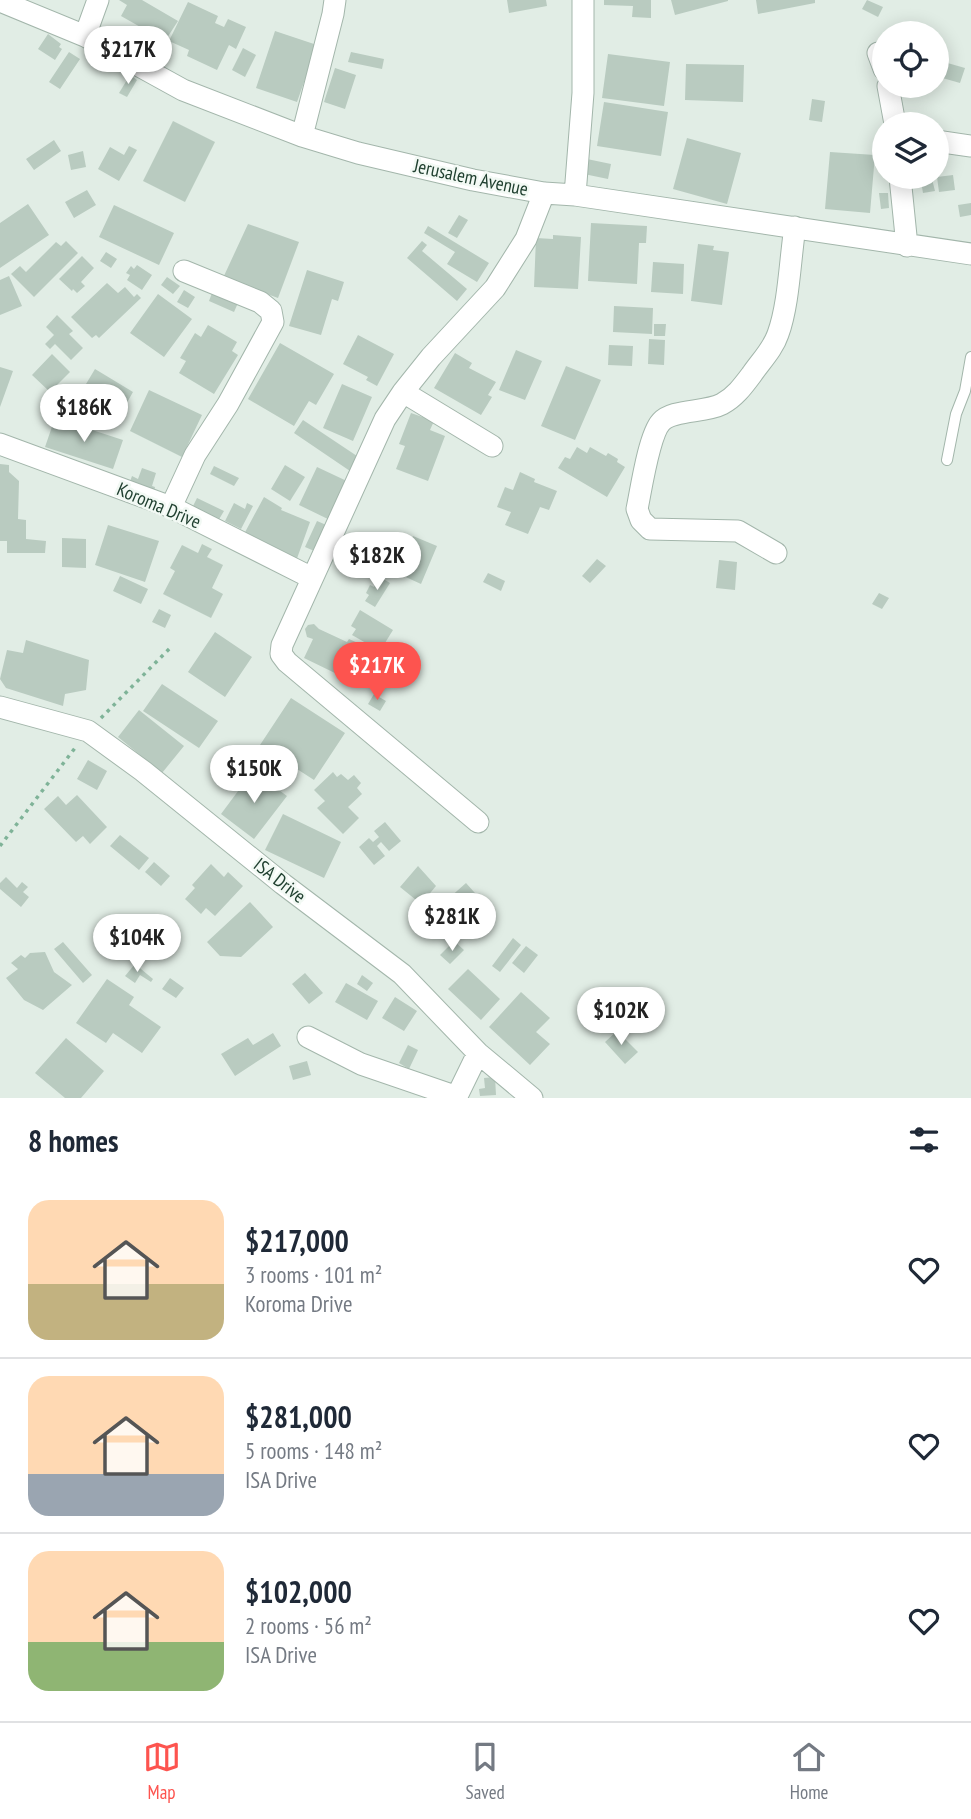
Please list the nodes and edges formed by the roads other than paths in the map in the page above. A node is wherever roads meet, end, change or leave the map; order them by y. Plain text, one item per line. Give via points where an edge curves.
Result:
1 (98, 0) edge
2 (335, 0) edge
3 (583, 0) edge
4 (0, 1) edge
5 (85, 36) junction
6 (302, 136) junction
7 (949, 143) edge
8 (971, 146) edge
9 (901, 189) edge
10 (544, 193) junction
11 (575, 195) junction
12 (795, 227) junction
13 (907, 246) junction
14 (971, 254) edge
15 (184, 271) dead end
16 (971, 357) edge
17 (403, 392) junction
18 (0, 444) edge
19 (492, 446) dead end
20 (947, 460) dead end
21 (171, 506) junction
22 (776, 554) dead end
23 (312, 578) junction
24 (0, 707) edge
25 (478, 822) dead end
26 (308, 1037) dead end
27 (478, 1053) junction
28 (456, 1098) edge
29 (532, 1098) edge

1 - 5 street
2 - 6 street
3 - 11 street via 583,93
4 - 5 street, Jerusalem Avenue
5 - 6 street, Jerusalem Avenue via 183,90
6 - 10 street, Jerusalem Avenue via 358,153
7 - 8 street
9 - 13 street
10 - 11 street, Jerusalem Avenue
10 - 17 street via 526,239 495,288
11 - 12 street, Jerusalem Avenue
12 - 13 street, Jerusalem Avenue
12 - 22 street via 782,319 771,349 737,393 722,404 662,420 654,432 637,509 650,529 738,531
13 - 14 street, Jerusalem Avenue
15 - 21 street via 260,302 271,311 273,322 195,455
16 - 20 lane
17 - 19 street
17 - 23 street
18 - 21 street, Koroma Drive
21 - 23 street, Koroma Drive
23 - 25 street via 281,654
24 - 27 street, ISA Drive via 88,731 402,974
26 - 28 street via 361,1064
27 - 28 street
27 - 29 street, ISA Drive

